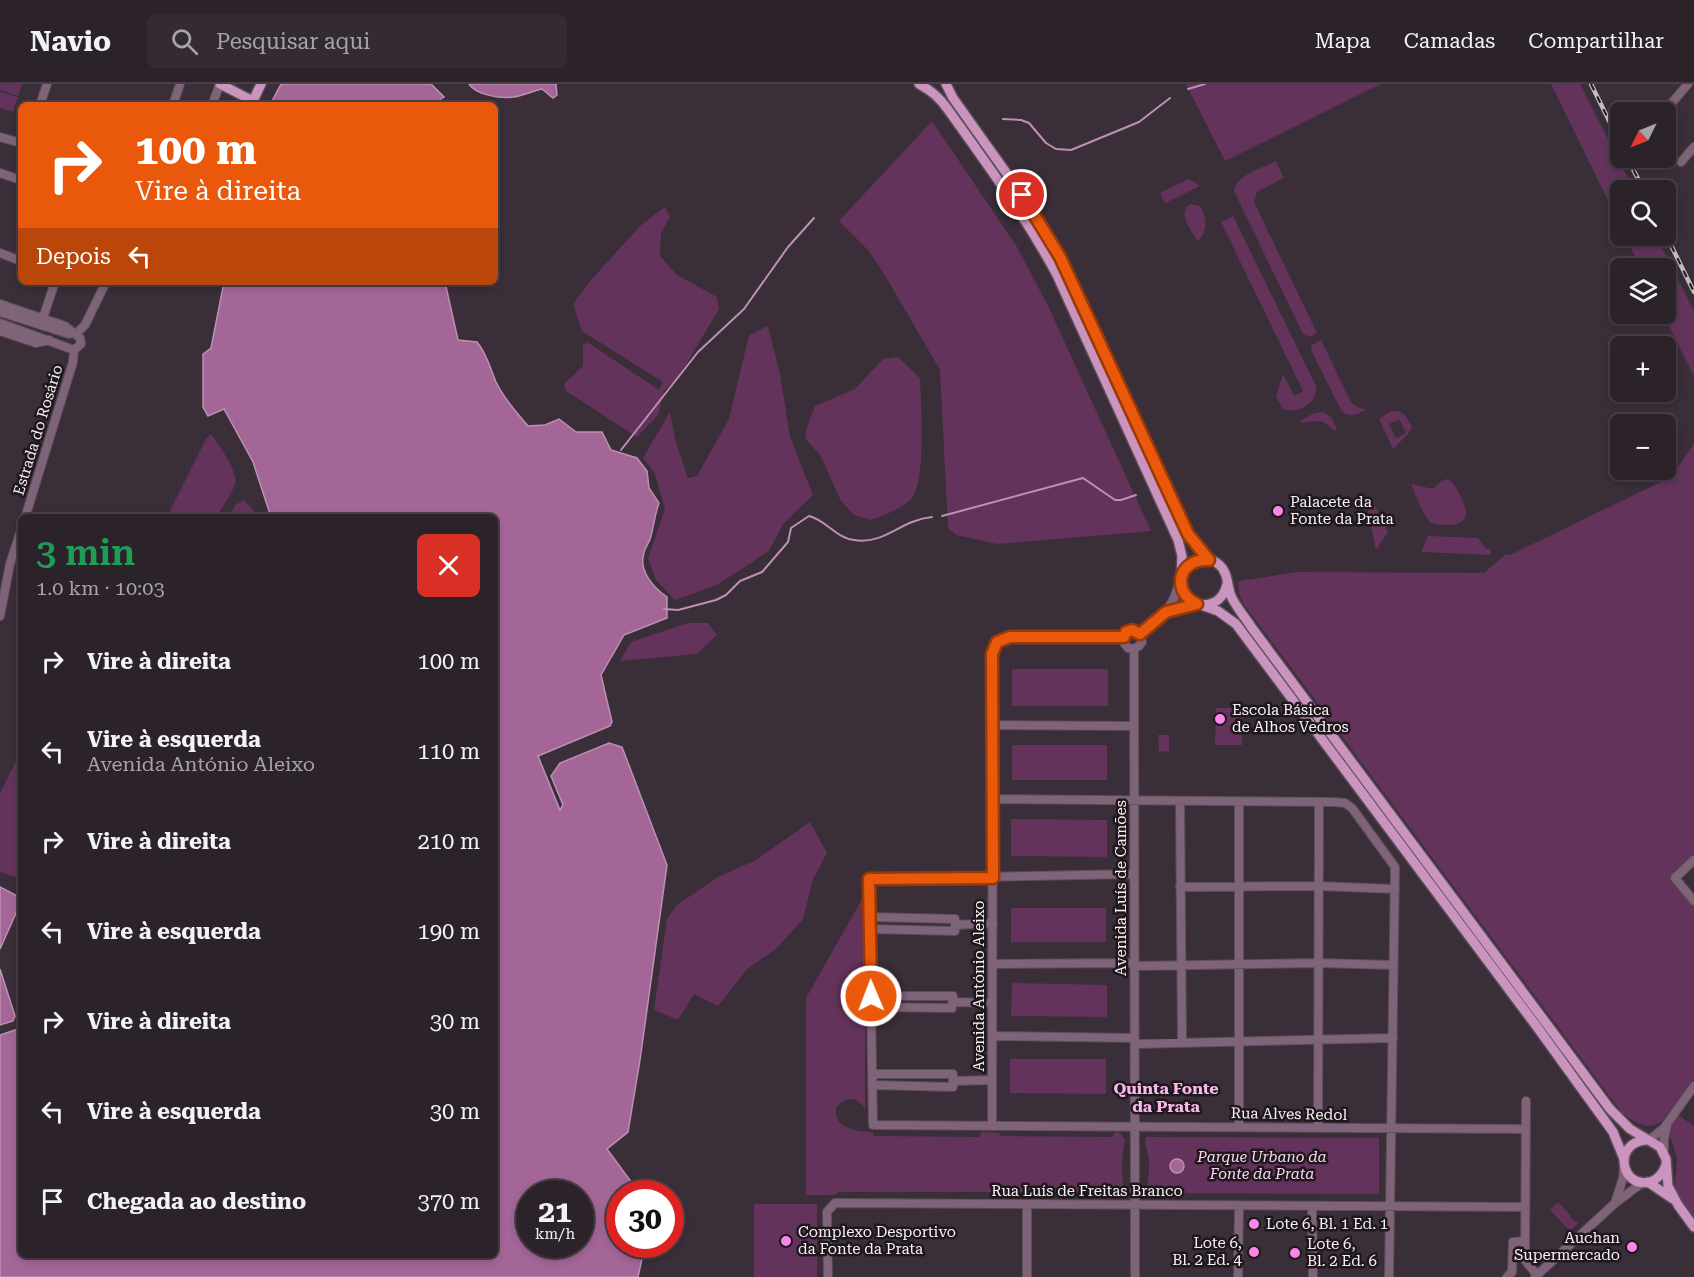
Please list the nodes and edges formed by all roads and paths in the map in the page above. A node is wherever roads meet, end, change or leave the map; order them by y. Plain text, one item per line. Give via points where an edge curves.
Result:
1 (47, 84) edge
2 (180, 84) edge
3 (220, 84) edge
4 (261, 84) edge
5 (919, 84) edge
6 (946, 84) edge
7 (1688, 84) edge
8 (41, 102) edge
9 (174, 102) edge
10 (213, 102) edge
11 (1673, 102) edge
12 (0, 137) edge
13 (18, 142) edge
14 (1694, 147) edge
15 (1681, 162) dead end
16 (0, 173) edge
17 (18, 179) edge
18 (0, 253) edge
19 (18, 260) edge
20 (54, 285) edge
21 (105, 285) edge
22 (0, 304) edge
23 (0, 312) edge
24 (43, 318) junction
25 (0, 323) edge
26 (0, 331) edge
27 (73, 334) junction
28 (49, 340) junction
29 (71, 349) junction
30 (26, 514) edge
31 (18, 539) edge
32 (1209, 560) junction
33 (1181, 577) junction
34 (1227, 584) junction
35 (1200, 605) junction
36 (1166, 612) junction
37 (0, 616) edge
38 (1140, 634) junction
39 (1124, 637) junction
40 (1134, 649) junction
41 (993, 725) junction
42 (1134, 726) junction
43 (991, 799) junction
44 (1134, 801) junction
45 (1180, 802) junction
46 (1239, 802) junction
47 (1319, 802) junction
48 (1694, 860) edge
49 (1134, 874) junction
50 (993, 878) junction
51 (1319, 886) junction
52 (1180, 887) junction
53 (1239, 887) junction
54 (1395, 889) junction
55 (1694, 901) edge
56 (870, 917) junction
57 (993, 923) junction
58 (955, 925) junction
59 (870, 929) junction
60 (1319, 963) junction
61 (993, 964) junction
62 (1134, 964) junction
63 (1240, 964) junction
64 (1181, 965) junction
65 (1393, 965) junction
66 (871, 996) junction
67 (953, 1002) junction
68 (993, 1003) junction
69 (871, 1007) junction
70 (992, 1036) junction
71 (1393, 1038) junction
72 (1319, 1039) junction
73 (1134, 1041) junction
74 (1182, 1042) junction
75 (1240, 1042) junction
76 (872, 1074) junction
77 (992, 1080) junction
78 (953, 1081) junction
79 (872, 1085) junction
80 (1694, 1086) edge
81 (1526, 1101) dead end
82 (1669, 1122) junction
83 (992, 1126) junction
84 (1135, 1126) junction
85 (1239, 1127) junction
86 (1318, 1128) junction
87 (1391, 1129) junction
88 (1526, 1129) junction
89 (1647, 1140) junction
90 (1665, 1156) junction
91 (1624, 1161) junction
92 (1645, 1182) junction
93 (1614, 1204) junction
94 (1027, 1205) junction
95 (1135, 1205) junction
96 (1390, 1205) junction
97 (1678, 1205) junction
98 (1239, 1206) junction
99 (1312, 1206) junction
100 (1525, 1207) junction
101 (1694, 1227) edge
102 (1524, 1241) junction
103 (1536, 1276) edge
104 (828, 1277) edge
105 (1027, 1277) edge
106 (1135, 1277) edge
107 (1238, 1277) edge
108 (1313, 1277) edge
109 (1389, 1277) edge
110 (1507, 1277) edge

1 - 8 street
2 - 9 street
3 - 4 main road via 253,101
3 - 10 street
5 - 33 main road via 939,97 1011,197 1056,273 1178,540
6 - 32 main road via 1060,257 1188,534
7 - 11 street
12 - 13 street
14 - 15 street
16 - 17 street
18 - 19 street
20 - 24 street
21 - 27 street via 85,325
22 - 24 street
23 - 27 street
24 - 27 street via 65,326
25 - 28 street
26 - 28 street via 36,343
27 - 29 street via 65,339
27 - 29 street via 81,344
28 - 29 street
29 - 30 street, Estrada do Rosário via 73,362
31 - 37 street
32 - 33 main road via 1192,562
32 - 34 main road via 1225,572
33 - 35 main road via 1185,595
33 - 36 street
34 - 35 main road via 1217,602
34 - 89 main road via 1252,628 1610,1109
35 - 36 street
35 - 91 main road via 1228,617 1253,647 1613,1132
36 - 38 street
38 - 39 street via 1129,631
38 - 40 street via 1142,642
39 - 40 street via 1126,646
39 - 41 street, Avenida António Aleixo via 1005,637 994,646
40 - 42 street, Avenida Luís de Camões
41 - 42 street
41 - 43 street, Avenida António Aleixo
42 - 44 street, Avenida Luís de Camões
43 - 44 street
43 - 50 street, Avenida António Aleixo
44 - 45 street
44 - 49 street, Avenida Luís de Camões
45 - 46 street
45 - 52 street
46 - 47 street
46 - 53 street
47 - 51 street
47 - 54 street via 1345,803 1352,808 1395,867
48 - 55 street via 1675,878
49 - 50 street
49 - 62 street, Avenida Luís de Camões
50 - 56 street via 869,879
50 - 57 street, Avenida António Aleixo
51 - 53 street
51 - 54 street
51 - 60 street
52 - 53 street
52 - 64 street
53 - 63 street
54 - 65 street
56 - 58 street via 955,919
56 - 59 street
57 - 58 street
57 - 61 street, Avenida António Aleixo
58 - 59 street via 955,931
59 - 66 street
60 - 63 street
60 - 65 street
60 - 72 street
61 - 62 street
61 - 68 street, Avenida António Aleixo
62 - 64 street
62 - 73 street, Avenida Luís de Camões
63 - 64 street
63 - 75 street
64 - 74 street
65 - 71 street
66 - 67 street via 953,996
66 - 69 street
67 - 68 street
67 - 69 street via 952,1008
68 - 70 street, Avenida António Aleixo
69 - 76 street
70 - 73 street
70 - 77 street, Avenida António Aleixo
71 - 72 street
71 - 87 street
72 - 75 street
72 - 86 street
73 - 74 street
73 - 84 street, Avenida Luís de Camões
74 - 75 street
75 - 85 street
76 - 78 street via 953,1074
76 - 79 street
77 - 78 street
77 - 83 street, Avenida António Aleixo
78 - 79 street via 953,1087
79 - 83 street, Rua Alves Redol via 873,1125
80 - 82 street
81 - 88 street
82 - 89 street
82 - 90 street
83 - 84 street, Rua Alves Redol
84 - 85 street, Rua Alves Redol
84 - 95 street, Avenida Luís de Camões
85 - 86 street, Rua Alves Redol
86 - 87 street, Rua Alves Redol
87 - 88 street, Rua Alves Redol
87 - 96 street
88 - 100 street
89 - 90 main road via 1660,1147
89 - 91 main road via 1631,1145
90 - 92 main road via 1662,1175
90 - 97 main road via 1668,1186
91 - 92 main road via 1630,1176
91 - 93 street
92 - 93 street
92 - 97 main road
93 - 103 street
94 - 95 street, Rua Luís de Freitas Branco
94 - 104 street, Rua Luís de Freitas Branco via 835,1203 827,1212
94 - 105 street
95 - 98 street, Rua Luís de Freitas Branco
95 - 106 street, Avenida Luís de Camões
96 - 99 street, Rua Luís de Freitas Branco
96 - 100 street, Rua Luís de Freitas Branco
96 - 109 street
97 - 101 main road
98 - 99 street, Rua Luís de Freitas Branco
98 - 107 street
99 - 108 street
100 - 102 street
102 - 103 street via 1525,1260
102 - 110 street via 1513,1242 1512,1272

